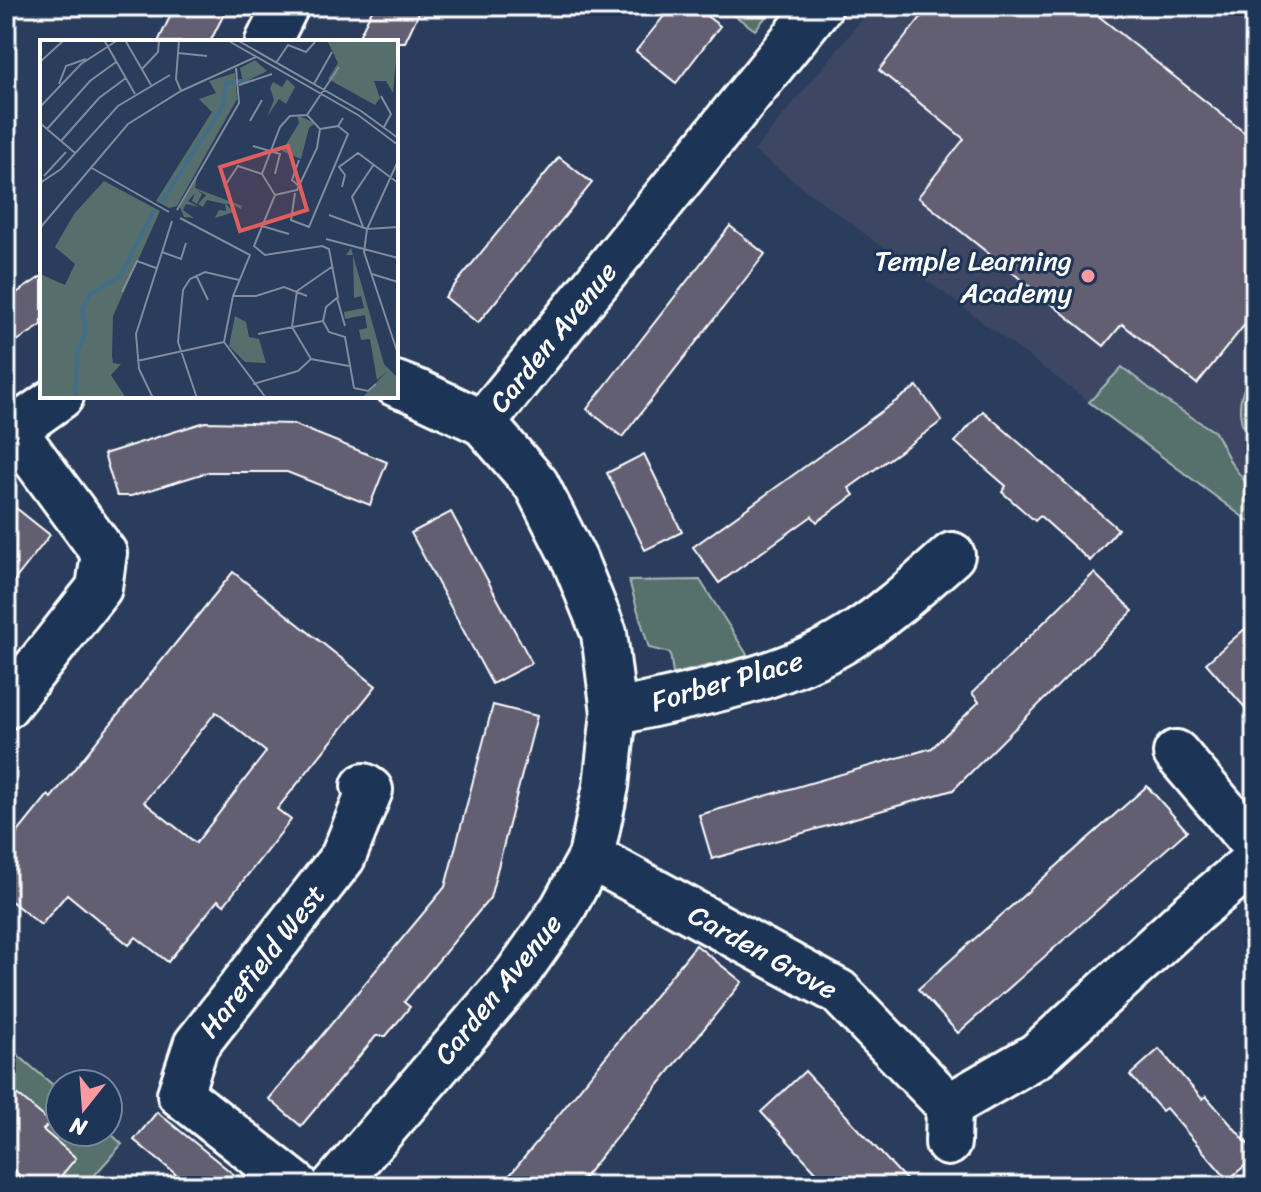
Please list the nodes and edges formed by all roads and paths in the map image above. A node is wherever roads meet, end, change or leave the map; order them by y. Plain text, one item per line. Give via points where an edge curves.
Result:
1 (286, 6) edge
2 (820, 6) edge
3 (269, 40) edge
4 (398, 385) edge
5 (58, 398) edge
6 (483, 423) junction
7 (9, 432) edge
8 (952, 555) dead end
9 (6, 706) edge
10 (614, 713) junction
11 (1176, 753) dead end
12 (364, 786) dead end
13 (1255, 846) edge
14 (591, 857) junction
15 (1255, 860) edge
16 (297, 1186) edge
17 (334, 1186) edge

1 - 3 street
2 - 6 street, Carden Avenue
4 - 6 street
5 - 7 street
6 - 10 street, Carden Avenue via 536,484 575,561 604,633
7 - 9 street via 104,553 99,588
8 - 10 street, Forber Place via 896,605 817,655 759,678
10 - 14 street, Carden Avenue
11 - 13 street
12 - 16 street, Harefield West via 370,790 343,857 196,1045 180,1094
14 - 15 street, Carden Grove via 839,992 949,1124 1037,1055
14 - 17 street, Carden Avenue via 517,974

